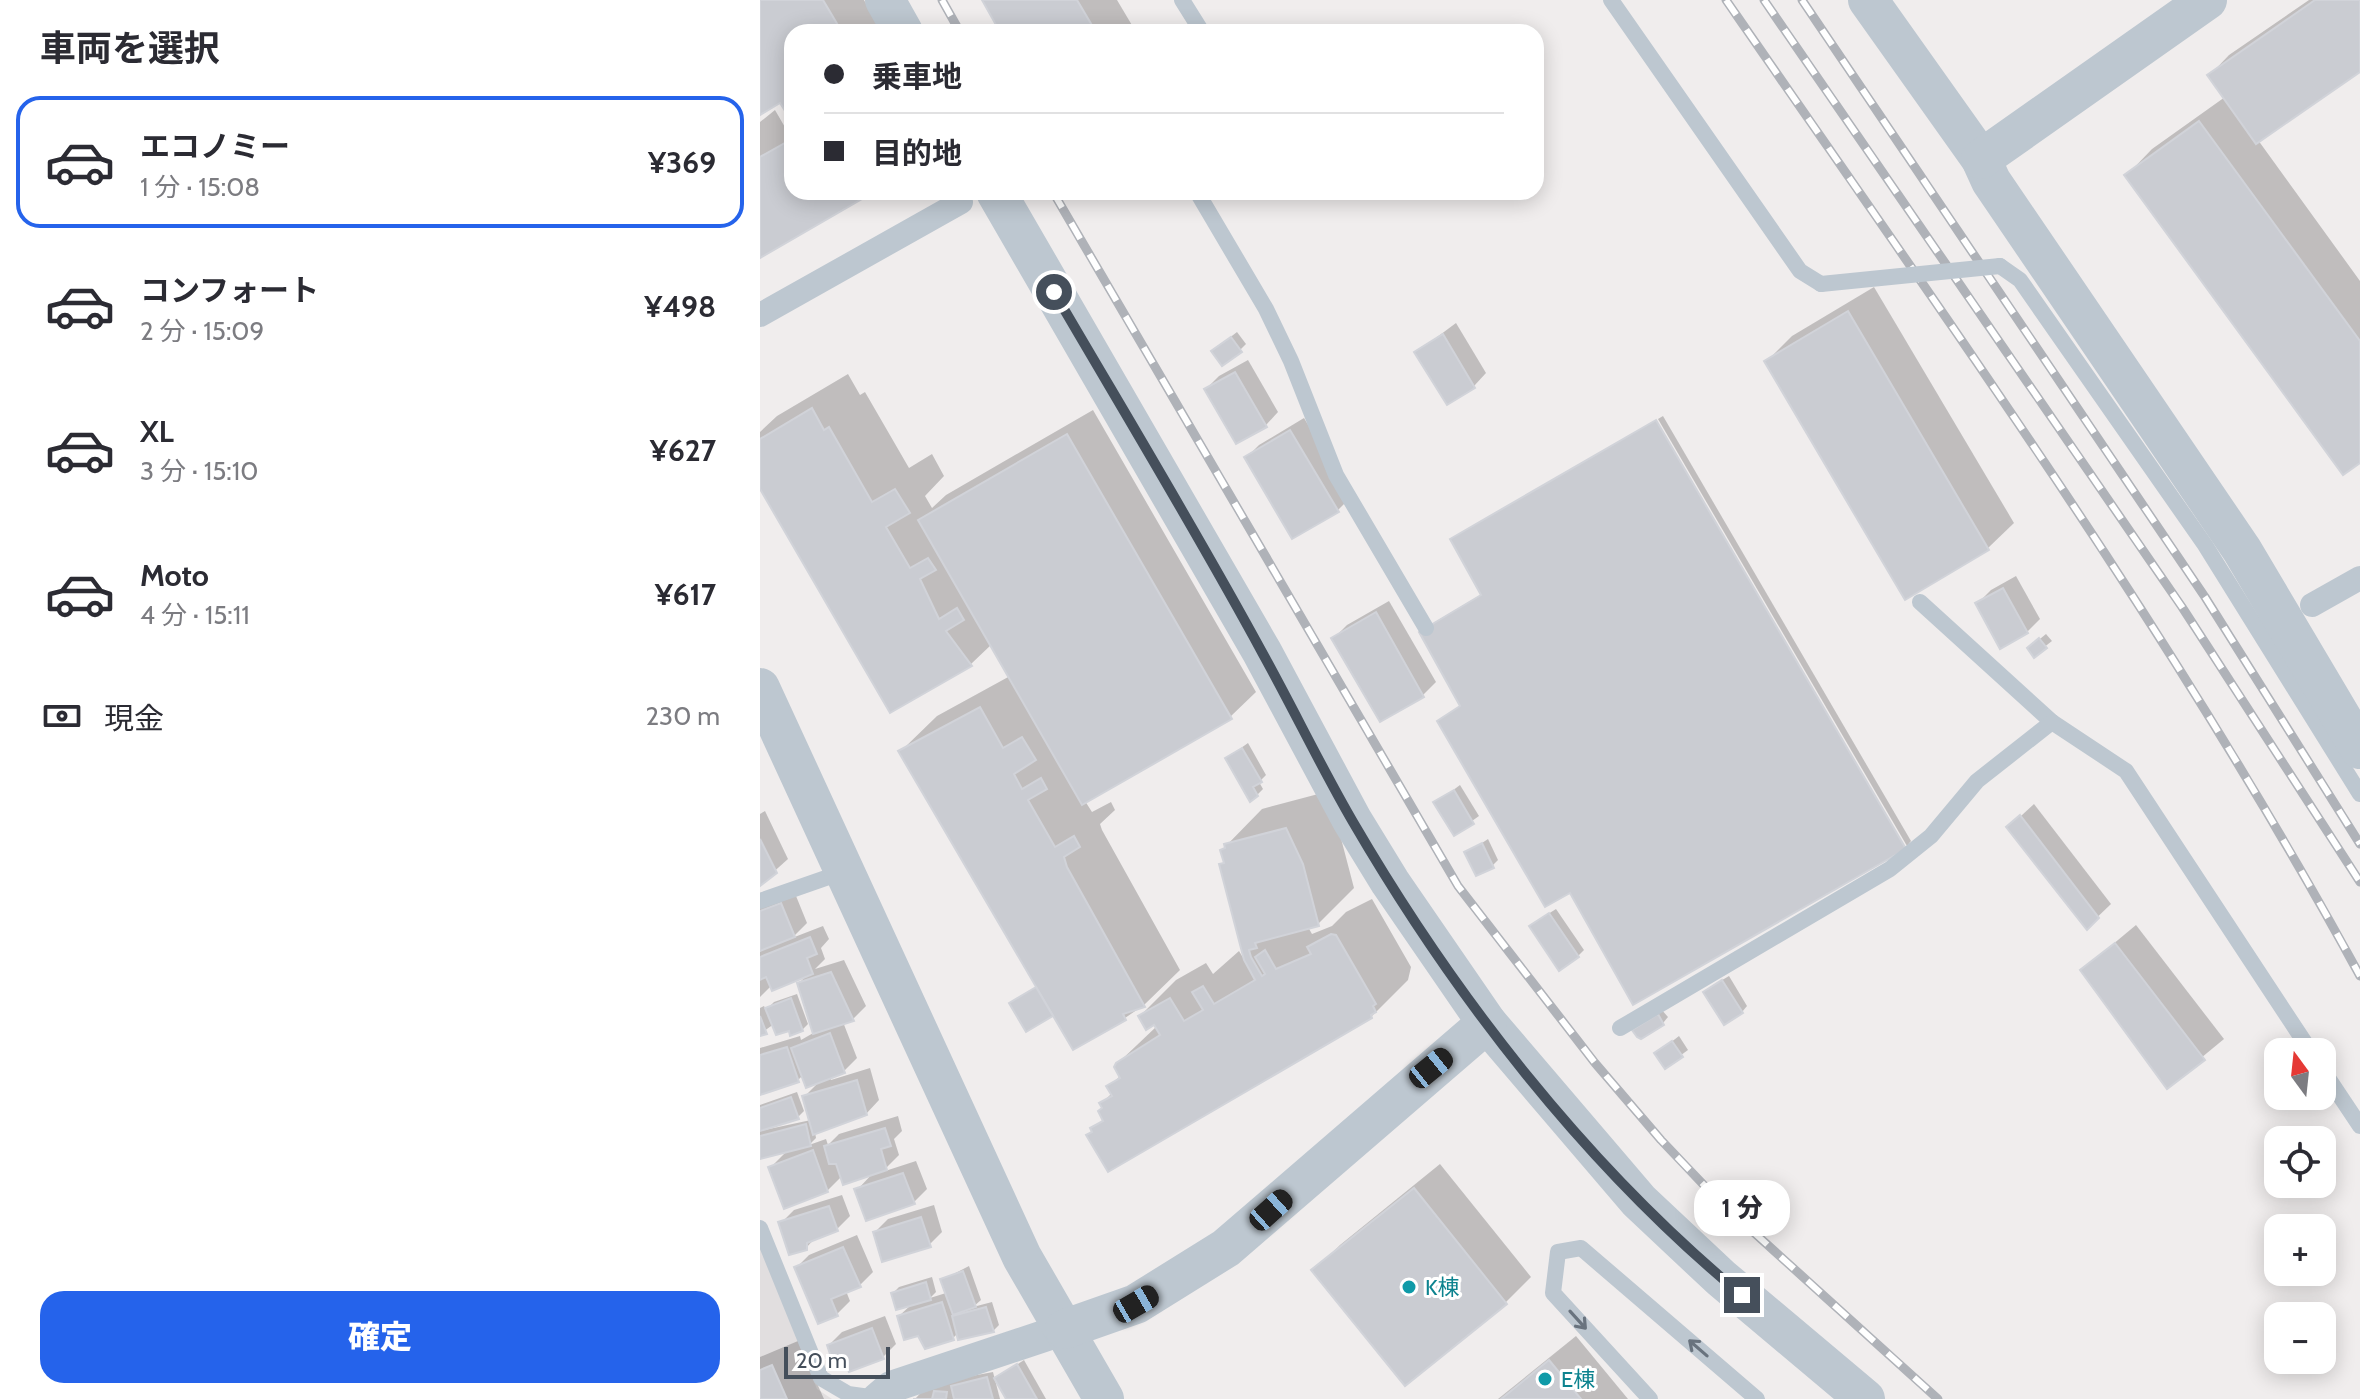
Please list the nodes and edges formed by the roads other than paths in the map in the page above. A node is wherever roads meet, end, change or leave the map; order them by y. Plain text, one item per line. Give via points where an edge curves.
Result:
1 (885, 0) edge
2 (1182, 0) edge
3 (1611, 0) edge
4 (1868, 0) edge
5 (2207, 0) edge
6 (898, 24) edge
7 (1197, 24) edge
8 (1981, 159) junction
9 (973, 200) edge
10 (981, 200) edge
11 (1202, 200) edge
12 (760, 315) edge
13 (2360, 578) edge
14 (1920, 602) dead end
15 (2312, 605) dead end
16 (1426, 628) dead end
17 (760, 688) edge
18 (2052, 722) junction
19 (2360, 749) edge
20 (2360, 794) edge
21 (843, 872) junction
22 (760, 901) edge
23 (1487, 1023) junction
24 (1620, 1028) dead end
25 (2302, 1038) edge
26 (2336, 1090) edge
27 (2360, 1126) edge
28 (760, 1228) edge
29 (1065, 1329) junction
30 (1747, 1397) edge
31 (877, 1399) edge
32 (1104, 1399) edge
33 (1650, 1399) edge
34 (1865, 1399) edge

1 - 6 street
2 - 7 lane
3 - 20 lane, bridge via 1800,271 1821,284 2000,266 2020,280 2205,545
4 - 8 street
5 - 8 street
8 - 19 street via 2242,550
9 - 12 street
10 - 23 street via 1262,652 1390,882
11 - 16 lane via 1266,309 1336,475
13 - 15 street
14 - 18 lane
17 - 21 street
18 - 24 lane via 1977,781 1931,836 1890,869
18 - 25 lane via 2126,771
21 - 22 lane
21 - 29 street via 1022,1257
23 - 29 street via 1226,1248 1136,1304
23 - 34 street via 1639,1201
26 - 27 lane
28 - 31 lane via 821,1378 848,1394
29 - 31 street via 891,1387
29 - 32 street
30 -> 33 lane via 1581,1248 1558,1252 1553,1293

